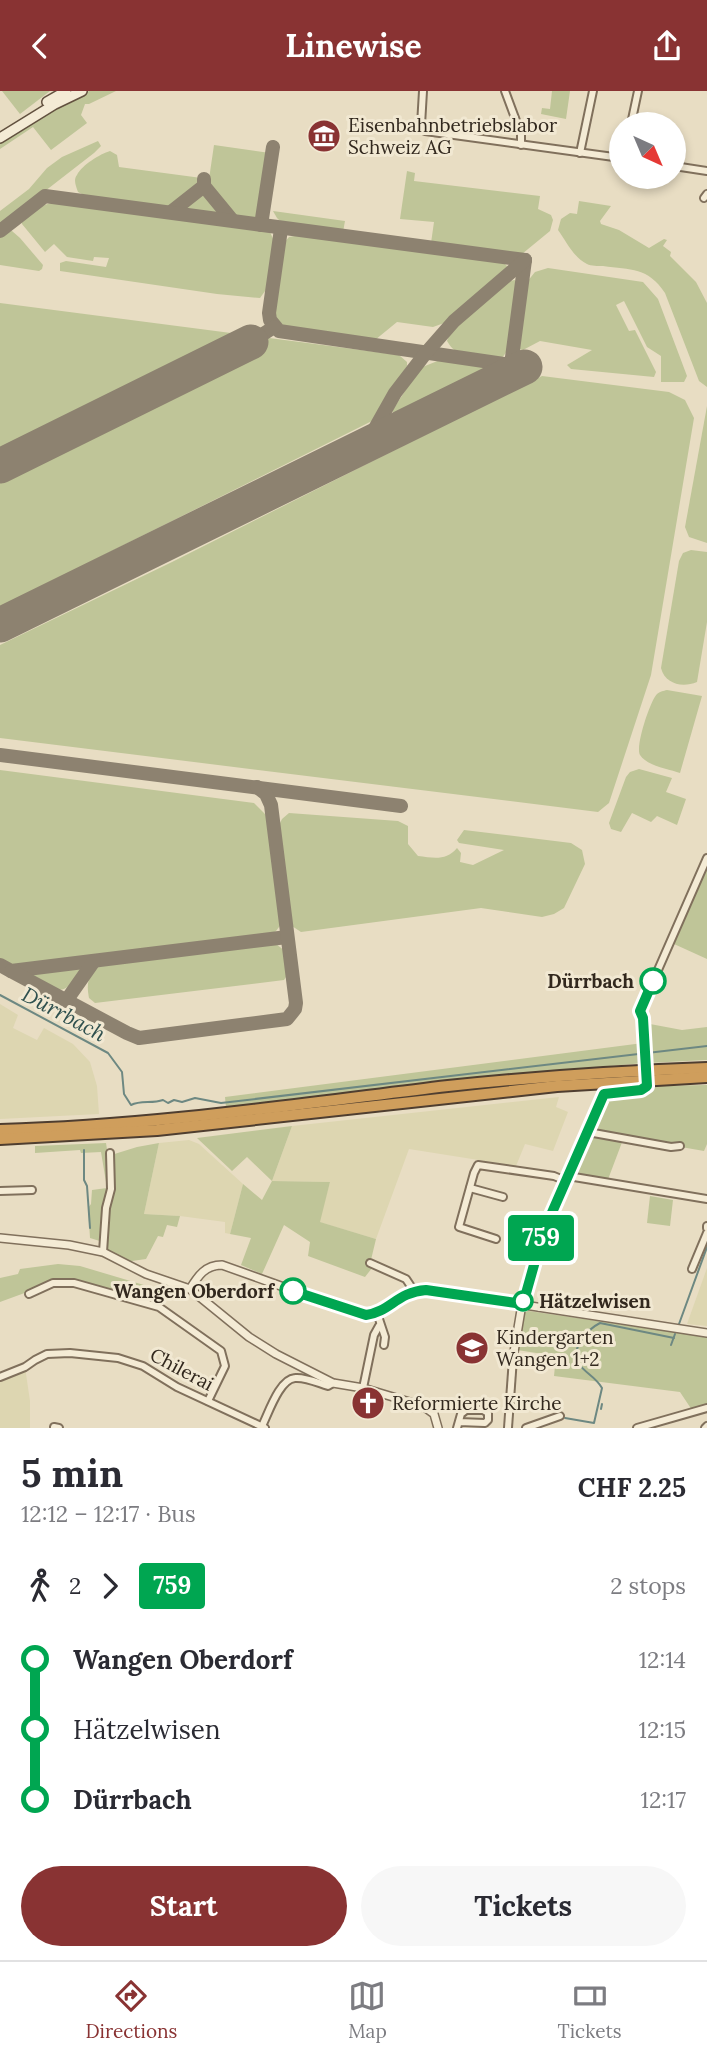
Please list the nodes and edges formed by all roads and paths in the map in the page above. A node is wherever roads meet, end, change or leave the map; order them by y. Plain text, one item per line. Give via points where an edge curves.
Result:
1 (66, 91) edge
2 (82, 91) edge
3 (423, 91) edge
4 (505, 91) edge
5 (593, 91) edge
6 (638, 91) edge
7 (634, 112) edge
8 (10, 131) junction
9 (0, 138) edge
10 (522, 145) junction
11 (580, 153) junction
12 (609, 157) edge
13 (686, 168) edge
14 (707, 171) edge
15 (707, 858) edge
16 (642, 1007) dead end
17 (707, 1068) edge
18 (707, 1077) edge
19 (604, 1094) dead end
20 (0, 1130) edge
21 (587, 1132) junction
22 (0, 1139) edge
23 (680, 1146) dead end
24 (110, 1153) dead end
25 (567, 1179) junction
26 (470, 1188) junction
27 (32, 1190) dead end
28 (0, 1191) edge
29 (503, 1197) dead end
30 (707, 1199) edge
31 (707, 1229) edge
32 (0, 1238) edge
33 (496, 1239) dead end
34 (103, 1252) junction
35 (370, 1263) dead end
36 (692, 1269) dead end
37 (190, 1289) junction
38 (414, 1291) junction
39 (29, 1294) dead end
40 (523, 1304) junction
41 (377, 1313) junction
42 (379, 1326) junction
43 (707, 1333) edge
44 (384, 1345) dead end
45 (513, 1358) joint
46 (0, 1377) edge
47 (333, 1383) junction
48 (363, 1388) junction
49 (208, 1401) junction
50 (707, 1409) edge
51 (560, 1416) dead end
52 (54, 1427) edge
53 (263, 1427) edge
54 (59, 1428) edge
55 (438, 1428) edge
56 (508, 1428) edge
57 (526, 1428) edge
58 (638, 1428) edge

1 - 8 main road
2 - 8 main road
3 - 10 street via 421,128 426,131
4 - 10 street
5 - 11 street
6 - 7 street
8 - 9 main road
10 - 11 street
11 - 12 street
13 - 14 street
15 - 16 street
17 - 20 highway via 561,1076 173,1119
18 - 22 highway via 535,1087 173,1129
19 - 21 street
21 - 23 street
21 - 25 street
24 - 34 street via 111,1189
25 - 26 street via 478,1165
25 - 30 street
25 - 40 street via 540,1241
26 - 29 street
26 - 33 street via 459,1227
27 - 28 street
31 - 36 street
32 - 34 street
34 - 37 street
35 - 38 street via 406,1279
37 - 41 street via 201,1273 222,1265 353,1313
37 - 47 street via 263,1347
38 - 40 street
38 - 41 street
39 - 49 street via 53,1283 74,1283 159,1307 220,1351 225,1366
40 - 43 street
40 - 45 street
41 - 42 street
42 - 44 street
42 - 48 street
45 - 56 street
46 - 49 street, Chilerai via 47,1355 113,1357 140,1364
47 - 48 street
47 - 53 street via 289,1379
48 - 55 street via 426,1407
49 - 53 street, Chilerai
50 - 58 street
51 - 57 street
52 - 54 street

